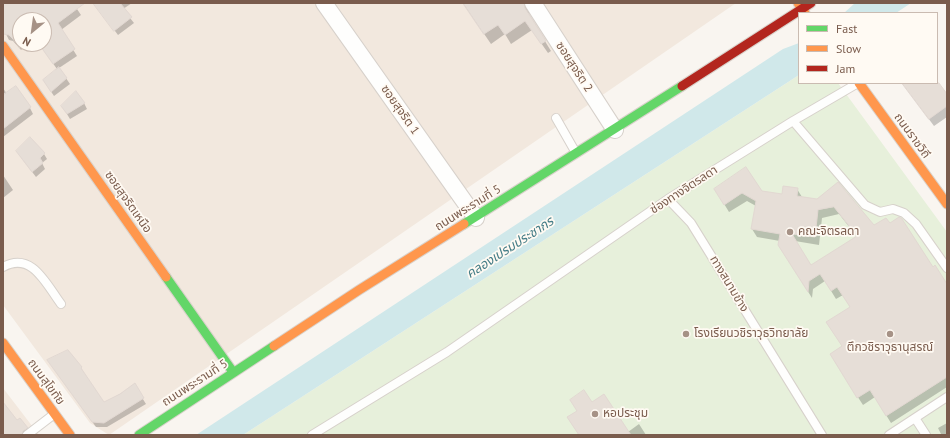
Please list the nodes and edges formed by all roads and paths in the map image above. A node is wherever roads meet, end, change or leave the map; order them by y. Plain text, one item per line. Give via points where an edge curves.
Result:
1 (324, 3) edge
2 (533, 3) edge
3 (810, 3) edge
4 (802, 8) edge
5 (3, 46) edge
6 (856, 84) edge
7 (859, 84) edge
8 (556, 118) dead end
9 (792, 122) junction
10 (615, 130) junction
11 (577, 153) junction
12 (668, 199) junction
13 (947, 204) edge
14 (476, 218) junction
15 (3, 267) edge
16 (947, 268) edge
17 (61, 304) dead end
18 (3, 344) edge
19 (234, 372) junction
20 (947, 397) edge
21 (55, 414) junction
22 (915, 418) junction
23 (27, 435) edge
24 (70, 435) edge
25 (138, 435) edge
26 (312, 435) edge
27 (822, 435) edge
28 (888, 435) edge
29 (926, 435) edge

1 - 14 street, ซอยสุจริต 1
2 - 10 street, ซอยสุจริต 2
3 - 4 main road, ถนนพระรามที่ 5
4 - 10 main road, ถนนพระรามที่ 5
5 - 19 main road, ซอยสุจริตเหนือ
6 - 9 lane, ช่องทางจิตรลดา
7 - 13 main road, ถนนราชวิถี
8 - 11 lane
9 - 12 lane, ช่องทางจิตรลดา
9 - 16 lane via 865,205 880,212 893,209 904,213 916,224
10 - 11 main road, ถนนพระรามที่ 5
11 - 14 main road, ถนนพระรามที่ 5
12 - 26 lane, ช่องทางจิตรลดา via 447,352
12 - 27 lane, ทางสนามข้าง via 691,223
14 - 19 main road, ถนนพระรามที่ 5 via 359,290
15 - 17 lane via 20,262 29,265 36,270
18 - 21 main road, ถนนสุโขทัย
19 - 25 main road, ถนนพระรามที่ 5
20 - 22 lane
21 - 23 lane
21 - 24 main road, ถนนสุโขทัย
22 - 28 lane
22 - 29 lane

